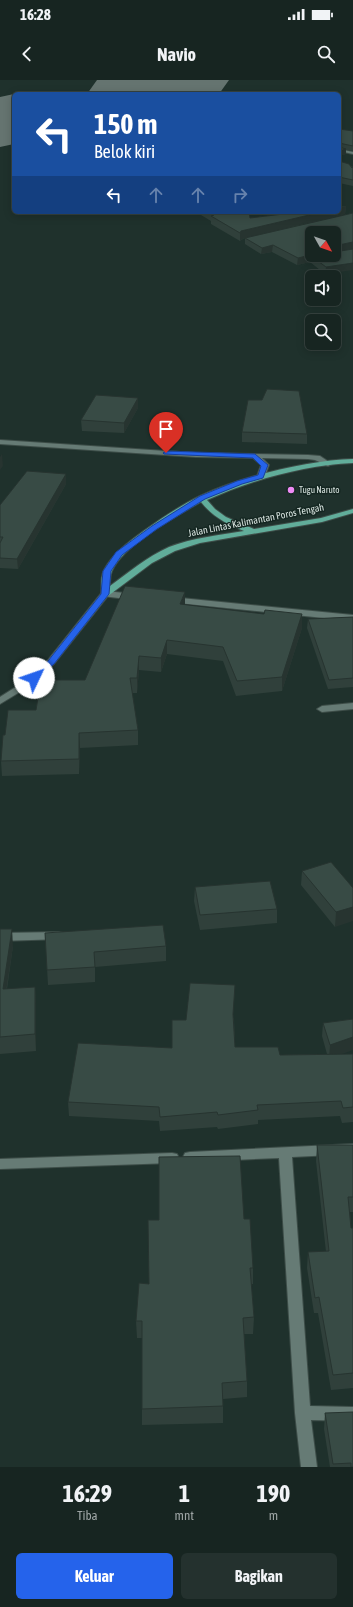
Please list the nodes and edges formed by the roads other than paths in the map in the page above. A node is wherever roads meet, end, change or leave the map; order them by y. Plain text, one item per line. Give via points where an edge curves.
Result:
1 (341, 150) edge
2 (353, 153) edge
3 (0, 442) edge
4 (255, 456) junction
5 (350, 462) edge
6 (328, 464) junction
7 (261, 476) junction
8 (202, 498) junction
9 (353, 511) edge
10 (252, 532) junction
11 (105, 594) junction
12 (145, 598) edge
13 (161, 599) edge
14 (353, 618) edge
15 (0, 701) edge
16 (353, 706) edge
17 (322, 709) dead end
18 (71, 936) edge
19 (0, 937) edge
20 (353, 1149) edge
21 (285, 1153) junction
22 (0, 1164) edge
23 (303, 1413) junction
24 (353, 1414) edge
25 (309, 1467) edge

1 - 2 street
3 - 4 street via 196,455
4 - 6 street via 308,457
4 - 7 street via 265,465
5 - 6 main road
6 - 7 main road
7 - 8 main road
8 - 10 main road via 210,510 225,521
8 - 11 main road via 154,527 119,554 107,571
9 - 10 main road, Jalan Lintas Kalimantan Poros Tengah via 322,520
10 - 11 main road, Jalan Lintas Kalimantan Poros Tengah via 199,541 172,549 149,561
11 - 12 street
11 - 15 street, Jalan Lintas Kalimantan Poros Tengah via 51,662 25,685
13 - 14 street
16 - 17 street
18 - 19 street
20 - 21 street
21 - 22 street
21 - 23 street
23 - 24 street
23 - 25 street

